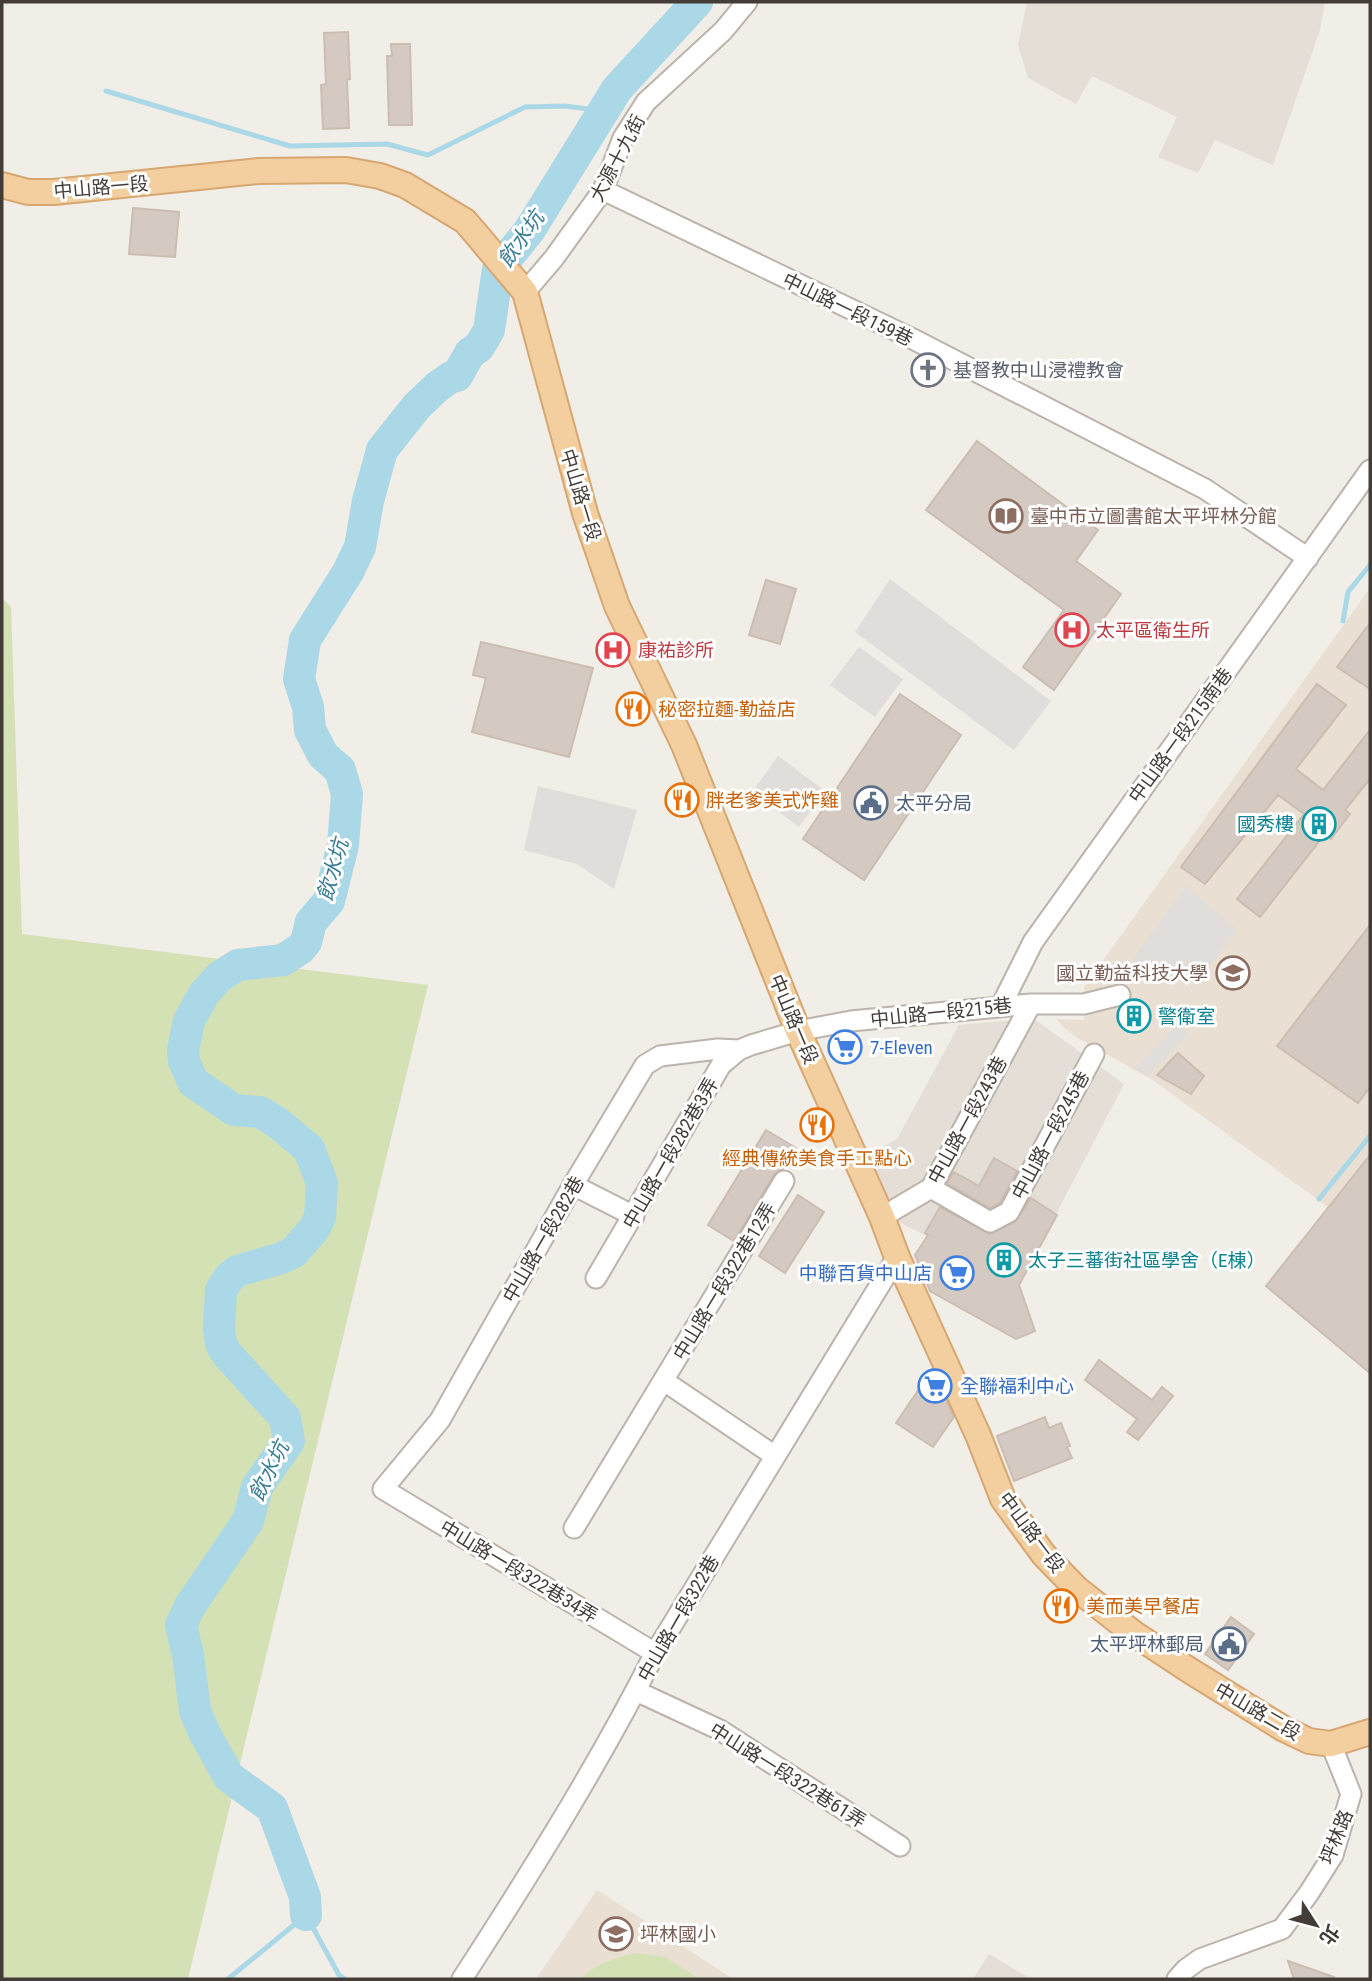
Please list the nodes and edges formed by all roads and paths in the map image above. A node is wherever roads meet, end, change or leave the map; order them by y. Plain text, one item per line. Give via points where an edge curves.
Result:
1 (747, 2) edge
2 (2, 185) edge
3 (603, 190) junction
4 (525, 291) junction
5 (1370, 470) edge
6 (1308, 558) junction
7 (1120, 995) dead end
8 (1031, 1004) junction
9 (1001, 1006) junction
10 (798, 1031) junction
11 (739, 1050) junction
12 (1094, 1054) dead end
13 (784, 1181) dead end
14 (573, 1185) junction
15 (931, 1188) junction
16 (634, 1216) junction
17 (882, 1217) junction
18 (897, 1257) junction
19 (596, 1278) dead end
20 (664, 1381) junction
21 (775, 1456) junction
22 (383, 1489) joint
23 (574, 1528) dead end
24 (655, 1653) junction
25 (1189, 1670) joint
26 (636, 1691) junction
27 (1370, 1731) edge
28 (1331, 1744) junction
29 (900, 1846) dead end
30 (462, 1979) edge
31 (1177, 1979) edge

1 - 3 street, 大源十九街 via 723,31 646,102 623,138
2 - 4 main road, 中山路一段 via 54,192 258,171 346,170 380,176 405,185 465,221
3 - 4 street, 大源十九街
3 - 6 street, 中山路一段159巷 via 911,338 1205,489
4 - 10 main road, 中山路一段 via 578,487 617,606 684,745
5 - 6 street, 中山路一段215南巷
6 - 9 street, 中山路一段215南巷 via 1033,942
7 - 8 street, 中山路一段215巷 via 1084,1004
8 - 9 street, 中山路一段215巷
8 - 15 street, 中山路一段243巷
9 - 10 street, 中山路一段215巷
10 - 11 street, 中山路一段282巷3弄
10 - 17 main road, 中山路一段
11 - 14 street, 中山路一段282巷 via 660,1056 645,1065
11 - 16 street, 中山路一段282巷3弄 via 721,1065
12 - 15 street, 中山路一段245巷 via 1009,1212 990,1222
13 - 20 street, 中山路一段322巷12弄
14 - 16 street
14 - 22 street, 中山路一段282巷 via 440,1420
15 - 17 street, 中山路一段243巷
16 - 19 street, 中山路一段282巷3弄
17 - 18 main road, 中山路一段
18 - 21 street, 中山路一段322巷
18 - 25 main road, 中山路一段 via 1003,1499 1044,1555 1077,1589
20 - 21 street, 中山路一段322巷12弄
20 - 23 street, 中山路一段322巷12弄
21 - 24 street, 中山路一段322巷
22 - 24 street, 中山路一段322巷34弄
24 - 26 street, 中山路一段322巷
25 - 28 main road, 中山路二段 via 1284,1729 1309,1741
26 - 29 street, 中山路一段322巷61弄 via 720,1730
26 - 30 street, 中山路一段322巷
27 - 28 main road
28 - 31 street, 坪林路 via 1351,1794 1332,1855 1309,1892 1282,1928 1200,1959

